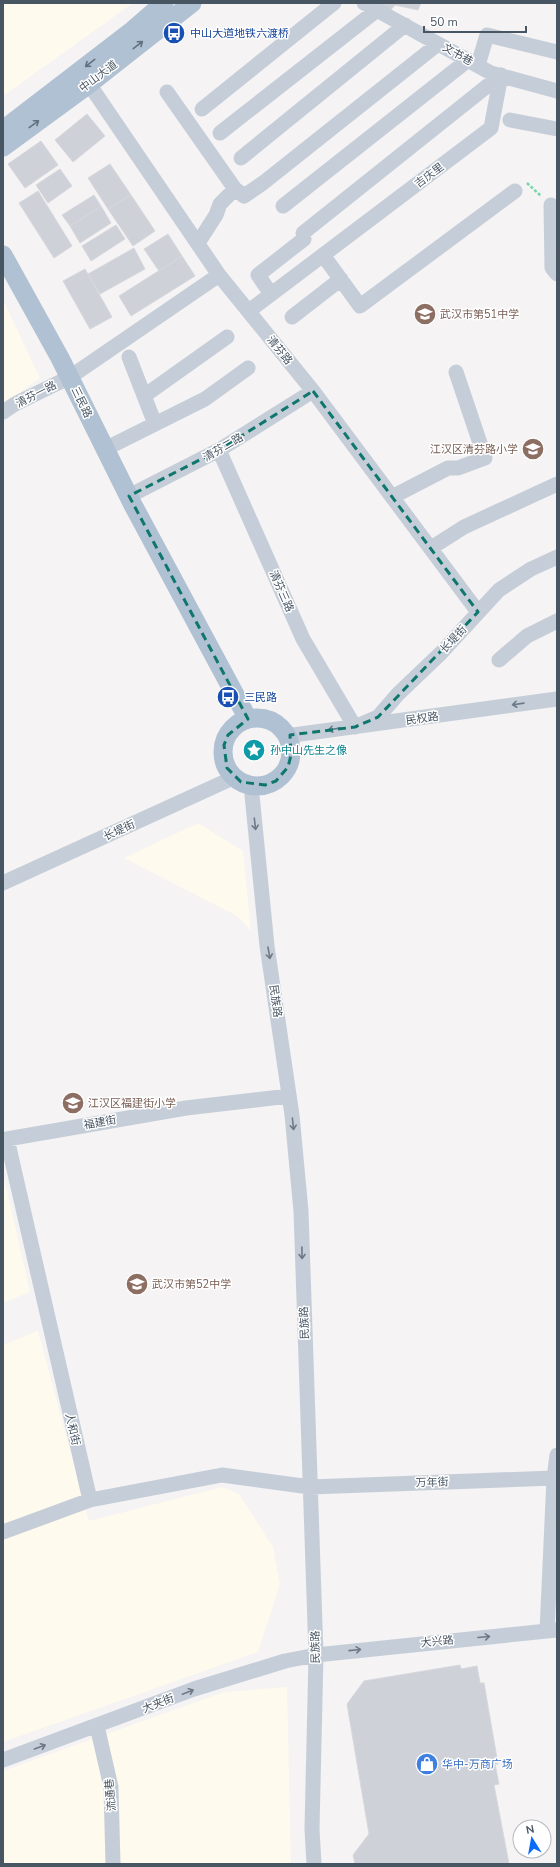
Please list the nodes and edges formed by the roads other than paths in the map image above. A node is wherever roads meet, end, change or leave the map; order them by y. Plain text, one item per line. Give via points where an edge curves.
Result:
1 (164, 3) edge
2 (192, 3) edge
3 (334, 3) edge
4 (371, 6) edge
5 (405, 25) junction
6 (438, 44) junction
7 (557, 52) edge
8 (473, 63) junction
9 (501, 75) junction
10 (89, 84) junction
11 (557, 91) edge
12 (167, 92) dead end
13 (202, 109) dead end
14 (510, 120) dead end
15 (557, 129) edge
16 (3, 130) edge
17 (220, 133) dead end
18 (3, 147) edge
19 (241, 158) dead end
20 (235, 189) junction
21 (515, 191) road end
22 (551, 205) road end
23 (282, 206) dead end
24 (554, 235) edge
25 (198, 243) junction
26 (3, 255) edge
27 (323, 255) junction
28 (219, 274) junction
29 (557, 274) edge
30 (341, 279) junction
31 (271, 294) junction
32 (249, 311) junction
33 (292, 317) dead end
34 (227, 337) dead end
35 (129, 357) dead end
36 (248, 368) dead end
37 (456, 372) dead end
38 (70, 377) junction
39 (314, 391) junction
40 (144, 396) junction
41 (3, 412) edge
42 (155, 424) junction
43 (105, 449) junction
44 (220, 450) junction
45 (557, 484) edge
46 (129, 496) junction
47 (392, 497) junction
48 (431, 548) junction
49 (557, 557) edge
50 (478, 612) junction
51 (557, 621) edge
52 (499, 660) dead end
53 (557, 699) edge
54 (248, 719) junction
55 (354, 727) junction
56 (286, 736) junction
57 (243, 781) junction
58 (3, 883) edge
59 (289, 1096) junction
60 (6, 1139) joint
61 (557, 1456) edge
62 (554, 1478) junction
63 (310, 1487) junction
64 (90, 1500) junction
65 (3, 1532) edge
66 (552, 1630) edge
67 (316, 1655) junction
68 (97, 1726) junction
69 (3, 1760) edge
70 (113, 1864) edge
71 (314, 1864) edge

1 -> 16 main road, 中山大道
10 -> 2 main road, 中山大道
3 - 13 street
4 - 5 street, 文书巷
4 - 17 street
5 - 6 street, 文书巷
5 - 19 street
6 - 8 street, 文书巷
6 - 20 street via 263,183 244,196
7 - 8 street via 487,35
8 - 9 street, 文书巷 via 491,73
8 - 23 street
9 - 11 street, 文书巷
9 - 27 street, 吉庆里 via 491,128
9 - 31 street via 258,275
18 -> 10 main road, 中山大道
10 - 25 street, 清芬路
12 - 20 street
14 - 15 street
20 - 25 street via 220,204
21 - 30 street via 360,306
22 - 24 street
24 - 29 street via 552,268
25 - 28 street, 清芬路
26 - 38 main road, 三民路
27 - 30 street
27 - 31 street, 吉庆里
28 - 32 street, 清芬路
28 - 38 street, 清芬一路
30 - 33 street
31 - 32 street, 吉庆里
32 - 39 street, 清芬路
34 - 40 street
35 - 40 street
36 - 42 street via 204,399
37 - 47 street via 485,458 458,468 448,468
38 - 41 street, 清芬一路
38 - 43 main road, 三民路
39 - 44 street, 清芬二路
39 - 47 street, 清芬路
40 - 42 street
42 - 43 street
43 - 46 main road, 三民路
44 - 46 street, 清芬二路
44 - 55 street, 清芬三路 via 303,639
45 - 48 street via 464,527
46 - 54 main road, 三民路
47 - 48 street, 清芬路
48 - 50 street, 清芬路
49 - 50 street, 长堤街 via 531,569 499,590
50 - 55 street, 长堤街 via 378,717
51 - 52 street via 526,636
53 -> 55 street, 民权路
54 - 56 main road via 268,720 281,728
54 - 57 main road via 228,734 224,746 227,768
55 -> 56 street, 民权路
56 - 57 main road via 290,743 291,755 288,767 276,780 265,785
57 - 58 street, 长堤街
57 -> 59 street, 民族路
59 - 60 street, 福建街 via 186,1108
59 -> 63 street, 民族路 via 301,1211
60 - 64 street, 人和街
61 - 62 street
62 - 63 street, 万年街
62 - 66 street
63 - 64 street via 222,1476
63 - 67 street, 民族路
64 - 65 street
67 -> 66 street, 大兴路
68 -> 67 street, 大夹街 via 194,1689 285,1661
67 - 71 street, 民族路 via 312,1829
69 -> 68 street, 大夹街
68 - 70 street, 流通巷 via 111,1788

